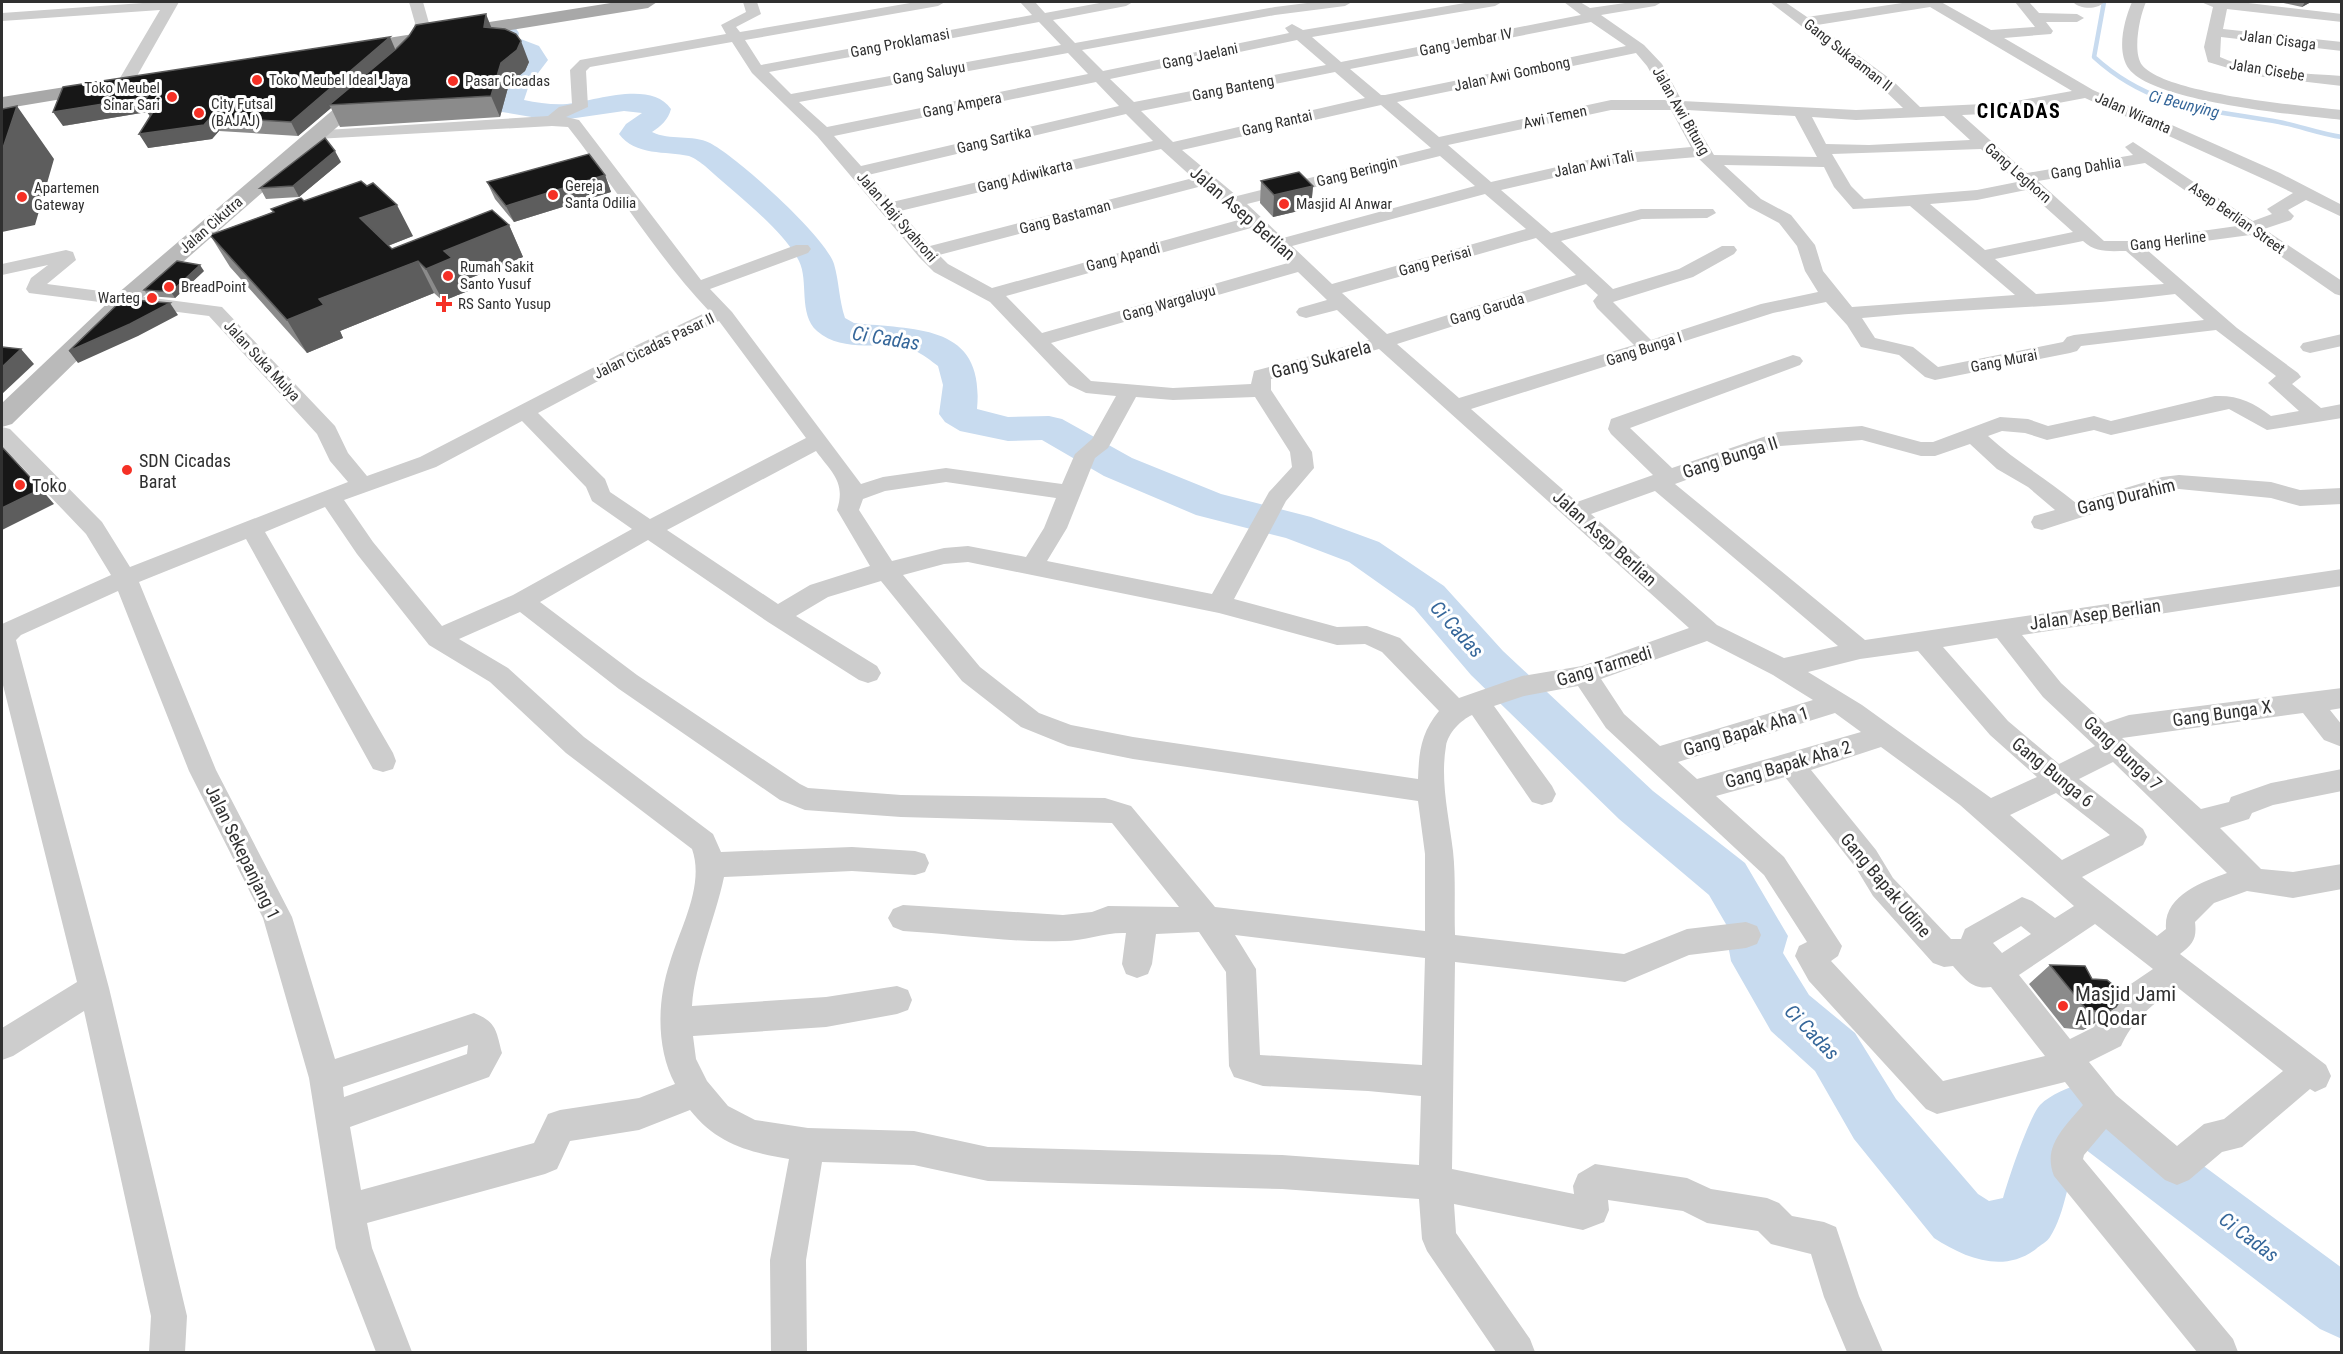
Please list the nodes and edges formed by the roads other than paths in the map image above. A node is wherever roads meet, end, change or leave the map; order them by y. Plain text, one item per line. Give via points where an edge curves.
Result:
1 (416, 2) edge
2 (648, 2) edge
3 (750, 2) edge
4 (938, 2) edge
5 (1027, 2) edge
6 (1126, 2) edge
7 (1346, 2) edge
8 (1495, 2) edge
9 (1571, 2) edge
10 (1655, 2) edge
11 (1777, 2) edge
12 (1932, 2) edge
13 (2022, 2) edge
14 (2080, 2) edge
15 (2139, 2) edge
16 (2216, 2) edge
17 (170, 3) edge
18 (2096, 3) dead end
19 (573, 4) edge
20 (1283, 7) edge
21 (1592, 15) junction
22 (9, 17) edge
23 (1043, 17) junction
24 (2035, 17) junction
25 (2077, 18) dead end
26 (2342, 18) edge
27 (1805, 22) junction
28 (2, 31) edge
29 (2214, 32) junction
30 (1300, 35) junction
31 (1986, 35) junction
32 (418, 36) junction
33 (734, 38) junction
34 (1072, 46) junction
35 (2342, 47) edge
36 (1639, 48) junction
37 (336, 49) edge
38 (1337, 67) junction
39 (757, 70) junction
40 (1101, 77) junction
41 (148, 80) edge
42 (125, 83) junction
43 (2339, 85) edge
44 (2087, 93) junction
45 (787, 99) junction
46 (1381, 100) junction
47 (2, 103) edge
48 (1676, 105) junction
49 (1130, 108) junction
50 (1801, 112) junction
51 (1916, 112) junction
52 (1949, 112) junction
53 (559, 115) junction
54 (2342, 115) edge
55 (316, 134) junction
56 (824, 134) junction
57 (1983, 144) junction
58 (1167, 146) junction
59 (1440, 146) junction
60 (2133, 147) dead end
61 (1824, 155) junction
62 (1706, 156) junction
63 (2148, 157) junction
64 (857, 172) junction
65 (1205, 180) junction
66 (2028, 181) junction
67 (1487, 188) junction
68 (2307, 193) junction
69 (2334, 200) edge
70 (1914, 201) junction
71 (1234, 202) junction
72 (886, 209) junction
73 (2342, 212) edge
74 (1707, 213) dead end
75 (1255, 221) junction
76 (2252, 228) junction
77 (1544, 235) junction
78 (2086, 235) junction
79 (1280, 244) junction
80 (2131, 246) junction
81 (802, 249) dead end
82 (1728, 250) dead end
83 (926, 253) junction
84 (1980, 257) junction
85 (1302, 265) junction
86 (2, 269) edge
87 (1590, 277) junction
88 (698, 287) junction
89 (2179, 288) junction
90 (1827, 290) junction
91 (2342, 290) edge
92 (991, 294) junction
93 (1337, 296) junction
94 (1611, 296) junction
95 (2030, 298) junction
96 (124, 301) junction
97 (1306, 312) dead end
98 (721, 313) junction
99 (1852, 313) dead end
100 (2220, 324) junction
101 (2342, 340) edge
102 (1037, 341) junction
103 (1383, 342) junction
104 (1647, 347) junction
105 (2310, 347) dead end
106 (1793, 361) dead end
107 (1261, 390) junction
108 (1129, 391) junction
109 (1457, 406) junction
110 (524, 411) junction
111 (2342, 411) edge
112 (2317, 415) junction
113 (2, 418) edge
114 (2, 434) edge
115 (1972, 434) junction
116 (818, 441) junction
117 (1663, 479) junction
118 (363, 485) junction
119 (854, 494) junction
120 (1071, 494) junction
121 (2342, 496) edge
122 (330, 497) junction
123 (1575, 511) junction
124 (2072, 512) junction
125 (2042, 522) dead end
126 (252, 529) junction
127 (648, 530) junction
128 (1033, 566) junction
129 (890, 571) junction
130 (2342, 577) edge
131 (125, 578) junction
132 (522, 601) junction
133 (1219, 604) junction
134 (777, 616) junction
135 (2002, 627) junction
136 (1708, 631) junction
137 (438, 638) junction
138 (1923, 640) junction
139 (1860, 650) junction
140 (1782, 668) junction
141 (868, 673) dead end
142 (1584, 675) junction
143 (1488, 698) junction
144 (2342, 698) edge
145 (2308, 701) junction
146 (1838, 702) junction
147 (1884, 735) junction
148 (2342, 737) edge
149 (2110, 741) junction
150 (1655, 758) junction
151 (383, 761) dead end
152 (1791, 765) junction
153 (2057, 778) junction
154 (2342, 780) edge
155 (1431, 792) junction
156 (1690, 792) junction
157 (1542, 794) dead end
158 (1988, 812) junction
159 (2196, 822) junction
160 (915, 863) dead end
161 (709, 865) junction
162 (2059, 874) junction
163 (2249, 876) junction
164 (2342, 876) edge
165 (2096, 907) junction
166 (903, 918) dead end
167 (1207, 919) junction
168 (1143, 921) junction
169 (2054, 934) junction
170 (1746, 935) dead end
171 (1440, 946) junction
172 (2167, 962) junction
173 (1137, 964) dead end
174 (1999, 972) junction
175 (94, 988) junction
176 (897, 1000) dead end
177 (676, 1022) junction
178 (2, 1045) edge
179 (2068, 1061) junction
180 (325, 1078) junction
181 (1436, 1082) junction
182 (696, 1092) junction
183 (2095, 1115) junction
184 (332, 1117) junction
185 (808, 1145) junction
186 (1435, 1183) junction
187 (348, 1211) junction
188 (167, 1353) edge
189 (394, 1353) edge
190 (789, 1353) edge
191 (1517, 1353) edge
192 (1864, 1353) edge
193 (2220, 1353) edge

1 - 32 street via 422,23
2 - 32 main road
3 - 33 street via 754,14 728,24
4 - 33 street
5 - 23 street, Jalan Asep Berlian
6 - 23 street, Gang Proklamasi
7 - 20 street, Gang Saluyu
8 - 30 street, Gang Jaelani
9 - 21 street, Jalan Awi Bitung
10 - 21 street, Gang Jembar IV
11 - 27 street, Gang Sukaaman II
12 - 27 street
12 - 31 street, Jalan Wiranta
13 - 24 street
14 - 18 street
15 - 54 street via 2130,36 2132,61 2134,67 2152,79 2204,95
16 - 26 street
16 - 29 street, Jalan Cisebe
17 - 22 street
17 - 42 street
19 - 32 main road
20 - 30 street
20 - 34 street, Gang Saluyu
21 - 36 street, Jalan Awi Bitung
21 - 38 street, Gang Jembar IV
22 - 28 street
23 - 34 street, Jalan Asep Berlian
23 - 39 street, Gang Proklamasi
24 - 25 street
24 - 31 street via 2046,31
27 - 51 street, Gang Sukaaman II via 1887,84
29 - 35 street, Jalan Cisaga
29 - 43 street, Jalan Cisebe via 2212,47 2216,61
30 - 38 street
30 - 40 street, Gang Jaelani
31 - 44 street, Jalan Wiranta
32 - 37 main road
32 - 55 main road, Jalan Cikutra via 392,68
33 - 39 street, Jalan Haji Syahroni
33 - 53 street via 585,63 578,70 580,107
34 - 40 street, Jalan Asep Berlian
34 - 45 street, Gang Saluyu
36 - 46 street, Jalan Awi Gombong
36 - 48 street, Jalan Awi Bitung via 1654,64
38 - 46 street
38 - 49 street, Gang Banteng
39 - 45 street, Jalan Haji Syahroni
40 - 49 street, Jalan Asep Berlian
40 - 56 street, Gang Ampera
41 - 42 main road
42 - 47 main road
44 - 52 street, Awi Temen via 2005,108
44 - 68 street, Jalan Wiranta
45 - 56 street, Jalan Haji Syahroni
46 - 58 street, Gang Rantai
46 - 59 street
48 - 50 street, Awi Temen
48 - 59 street, Awi Temen via 1611,105
48 - 62 street, Jalan Awi Bitung
49 - 58 street, Jalan Asep Berlian
49 - 64 street, Gang Sartika
50 - 51 street, Awi Temen via 1856,116
50 - 61 street
51 - 52 street, Awi Temen
52 - 57 street, Gang Leghorn
53 - 55 street, Jalan Cicadas Pasar II
53 - 88 street, Jalan Cicadas Pasar II via 584,135
55 - 96 main road, Jalan Cikutra
56 - 64 street, Jalan Haji Syahroni
57 - 61 street, Jalan Awi Tali
57 - 66 street, Gang Leghorn
58 - 65 street, Jalan Asep Berlian
58 - 72 street, Gang Adiwikarta
59 - 67 street
59 - 71 street, Gang Beringin
60 - 63 street, Asep Berlian Street
61 - 62 street, Jalan Awi Tali
61 - 70 street, Gang Dahlia via 1856,204
62 - 67 street, Jalan Awi Tali via 1637,154
62 - 90 street, Jalan Awi Bitung via 1755,203 1785,219 1806,245 1814,271
63 - 66 street, Gang Dahlia
63 - 76 street, Asep Berlian Street
64 - 72 street, Jalan Haji Syahroni
65 - 71 street, Jalan Asep Berlian
65 - 83 street, Gang Bastaman
66 - 70 street, Gang Dahlia via 1986,194
66 - 78 street, Gang Leghorn
67 - 77 street
67 - 79 street, Jalan Awi Tali
68 - 69 street, Jalan Wiranta
68 - 76 street, Gang Herline via 2276,209 2285,216
69 - 73 street, Jalan Wiranta
70 - 84 street
71 - 75 street, Jalan Asep Berlian
72 - 83 street, Jalan Haji Syahroni
74 - 77 street, Gang Perisai via 1641,214
75 - 79 street, Jalan Asep Berlian
75 - 92 street, Gang Apandi
76 - 80 street, Gang Herline
76 - 91 street, Asep Berlian Street
77 - 87 street
77 - 93 street, Gang Perisai
78 - 80 street, Gang Herline via 2102,247
78 - 84 street
79 - 85 street, Jalan Asep Berlian
80 - 89 street
81 - 88 street
82 - 94 street via 1706,266
83 - 92 street, Jalan Haji Syahroni via 941,267
84 - 95 street
85 - 93 street, Jalan Asep Berlian
85 - 102 street, Gang Wargaluyu
86 - 96 street, Jalan Suka Mulya via 66,256 67,260 38,282 36,290
87 - 94 street
87 - 103 street, Gang Garuda
88 - 98 street, Jalan Cicadas Pasar II
89 - 95 street
89 - 100 street
90 - 100 street, Gang Murai via 1868,343 1900,348 1919,358 1935,374 2070,347 2074,341
90 - 104 street, Gang Bunga I
92 - 102 street, Jalan Haji Syahroni
93 - 97 street, Gang Perisai
93 - 103 street, Jalan Asep Berlian
94 - 104 street via 1603,300 1604,304
95 - 99 street
96 - 113 main road, Jalan Cikutra
96 - 118 street, Jalan Suka Mulya via 215,311 327,431 338,456
98 - 110 street, Jalan Cicadas Pasar II
98 - 116 street via 815,431
100 - 112 street via 2291,377 2278,383
101 - 105 street
102 - 108 street, Jalan Haji Syahroni via 1086,387
103 - 107 street, Gang Sukarela via 1262,375
103 - 109 street, Jalan Asep Berlian
104 - 109 street, Gang Bunga I
106 - 117 street via 1619,424 1619,429
107 - 108 street, Gang Sukarela via 1173,394
107 - 133 street via 1301,452 1303,468 1277,497
108 - 120 street via 1093,448
109 - 123 street, Jalan Asep Berlian
110 - 118 street, Jalan Cicadas Pasar II via 428,462
110 - 127 street via 597,484 600,496
111 - 112 street
112 - 115 street, Gang Bunga II via 2262,422 2245,407 2230,402 2121,427 2107,428 2094,423 2047,433 2028,426 2000,424
114 - 131 street, Jalan Sekepanjang 1 via 94,528
115 - 117 street, Gang Bunga II via 1935,449 1862,433 1778,439
115 - 124 street, Gang Durahim via 2005,464 2036,482
116 - 119 street via 848,478
116 - 127 street
117 - 123 street, Gang Bunga II
117 - 139 street
118 - 122 street, Jalan Cicadas Pasar II
119 - 120 street via 883,484 939,475
119 - 129 street via 848,510 878,560
120 - 128 street
121 - 124 street, Gang Durahim via 2300,498 2271,490 2179,482
122 - 126 street, Jalan Cicadas Pasar II
122 - 137 street via 365,548
123 - 136 street, Jalan Asep Berlian
124 - 125 street
126 - 131 street, Jalan Cicadas Pasar II
126 - 151 street
127 - 132 street
127 - 134 street
128 - 129 street via 958,554
128 - 133 street
129 - 134 street via 819,591
129 - 155 street via 956,658 1030,720 1068,735 1133,748
130 - 135 street, Jalan Asep Berlian
131 - 175 street, Jalan Cicadas Pasar II via 12,629 3,638
131 - 180 street, Jalan Sekepanjang 1 via 202,771 277,917
132 - 137 street
132 - 167 street via 628,682 805,799 901,806 1114,811 1127,819
133 - 143 street via 1337,636 1366,635
134 - 141 street
135 - 138 street, Jalan Asep Berlian
135 - 149 street, Gang Bunga 7 via 2052,690
136 - 140 street, Jalan Asep Berlian
136 - 142 street, Gang Tarmedi
137 - 161 street via 499,675 575,745 703,842
138 - 139 street, Jalan Asep Berlian
138 - 153 street, Gang Bunga 6 via 1977,706
139 - 140 street, Jalan Asep Berlian
140 - 146 street
142 - 143 street, Gang Tarmedi
142 - 150 street via 1615,721
143 - 155 street via 1438,731 1433,745
143 - 157 street
144 - 145 street, Gang Bunga X
145 - 148 street via 2333,732
145 - 149 street, Gang Bunga X via 2129,725
146 - 147 street
146 - 150 street, Gang Bapak Aha 1
147 - 152 street, Gang Bapak Aha 2
147 - 158 street
149 - 153 street, Gang Bunga X
149 - 159 street, Gang Bunga 7
150 - 156 street
152 - 156 street, Gang Bapak Aha 2
152 - 174 street, Gang Bapak Udine via 1866,859 1883,887 1944,953 1960,952 1981,975
153 - 158 street, Gang Bunga X
153 - 162 street, Gang Bunga 6 via 2133,837
154 - 159 street via 2271,794 2241,805 2240,811
155 - 171 street via 1439,854
156 - 179 street via 1774,866 1827,946 1810,956 1936,1098
158 - 162 street
159 - 163 street, Gang Bunga 7
160 - 161 street via 852,859
161 - 177 street via 703,908 680,981
162 - 165 street
163 - 164 street via 2256,882 2285,886
163 - 172 street via 2204,894 2180,918 2182,935
165 - 169 street
165 - 172 street
166 - 168 street via 1063,928 1092,926 1108,919
167 - 168 street
167 - 171 street
167 - 181 street via 1241,969 1245,1066 1263,1071
168 - 173 street
169 - 174 street
169 - 174 street via 2022,910 2000,922 1975,943
170 - 171 street via 1687,942 1625,968
171 - 181 street
172 - 179 street via 2109,1029 2110,1035
172 - 183 street via 2311,1073 2230,1136 2216,1136 2177,1168
174 - 179 street
175 - 178 street
175 - 188 street via 169,1316
176 - 177 street via 826,1012
177 - 182 street via 680,1062
179 - 183 street
180 - 184 street, Jalan Sekepanjang 1
180 - 184 street via 474,1028 481,1033 486,1053 478,1066
181 - 186 street
182 - 185 street via 716,1117 751,1136
182 - 187 street via 639,1114 560,1126 545,1157
183 - 193 street via 2068,1148 2066,1164
184 - 187 street, Jalan Sekepanjang 1
185 - 186 street via 914,1148 988,1164 1282,1172
185 - 190 street via 788,1260
186 - 191 street via 1439,1239
186 - 192 street via 1588,1213 1593,1207 1590,1186 1601,1181 1687,1195 1707,1206 1767,1215 1783,1232 1824,1239
187 - 189 street, Jalan Sekepanjang 1 via 354,1248

